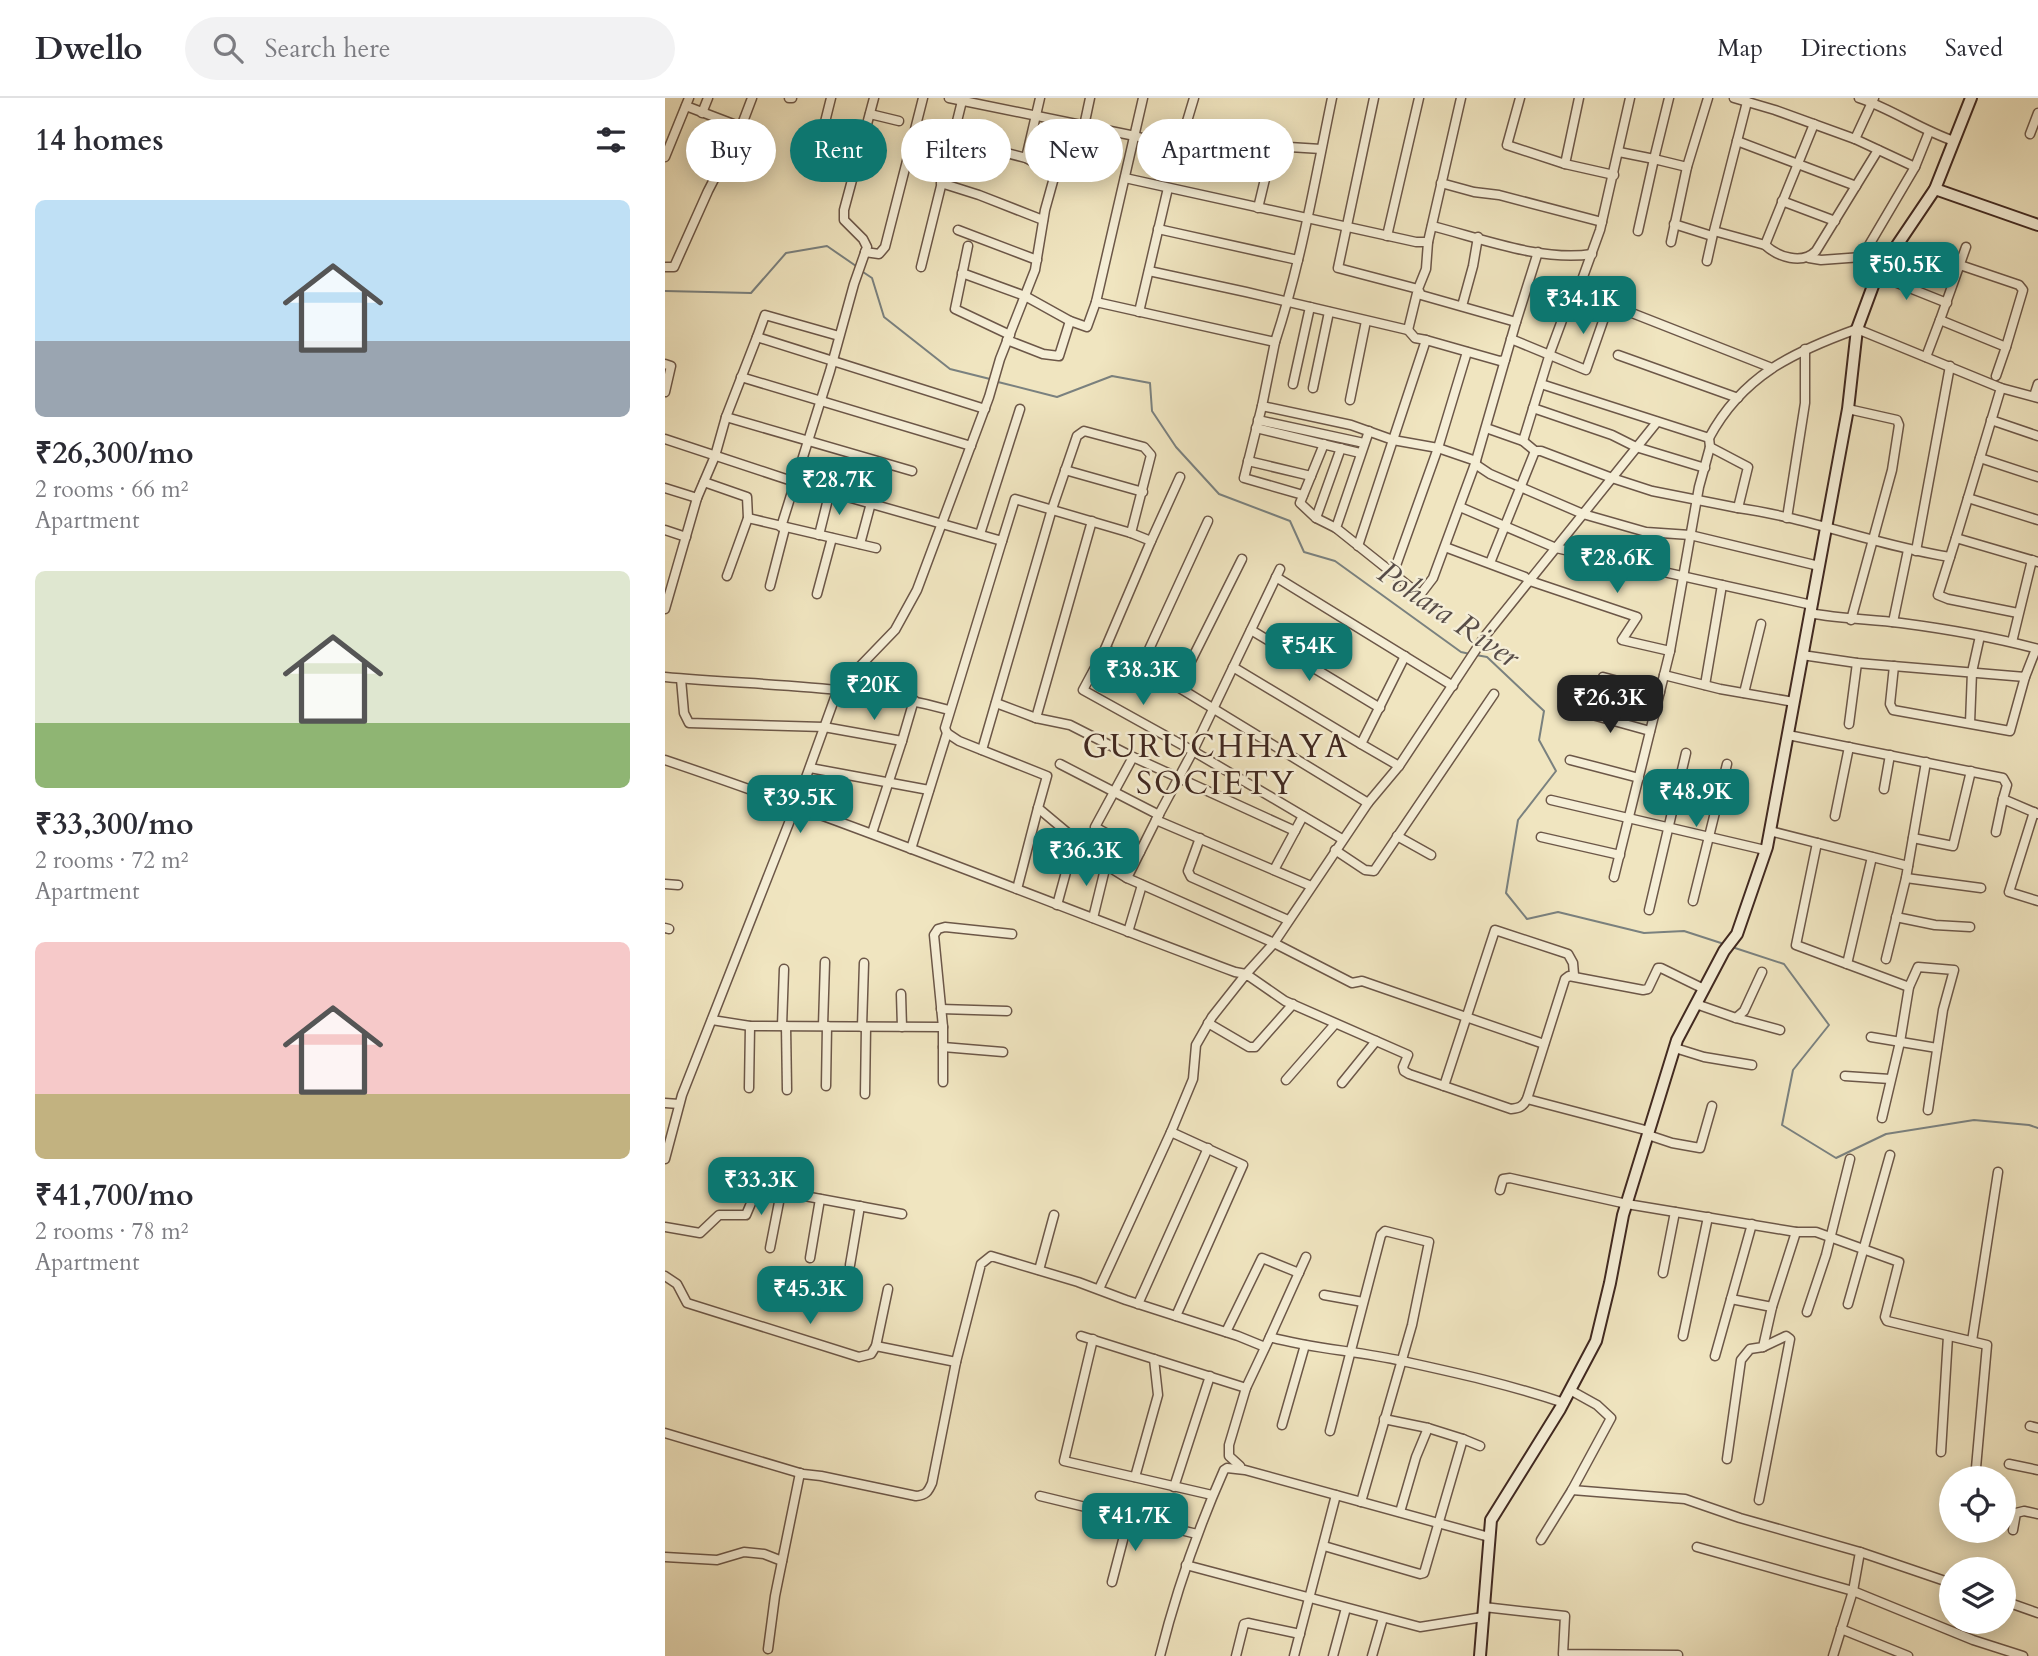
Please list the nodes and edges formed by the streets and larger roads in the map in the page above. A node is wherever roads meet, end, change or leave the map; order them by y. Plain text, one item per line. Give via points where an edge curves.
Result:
1 (708, 98) edge
2 (752, 98) edge
3 (831, 98) edge
4 (874, 98) edge
5 (923, 98) edge
6 (949, 98) edge
7 (1039, 98) edge
8 (1090, 98) edge
9 (1143, 98) edge
10 (1193, 98) edge
11 (1332, 98) edge
12 (1374, 98) edge
13 (1419, 98) edge
14 (1461, 98) edge
15 (1520, 98) edge
16 (1579, 98) edge
17 (1630, 98) edge
18 (1669, 98) edge
19 (1708, 98) edge
20 (1734, 98) edge
21 (1859, 98) edge
22 (1971, 98) edge
23 (1873, 100) edge
24 (962, 101) junction
25 (687, 102) edge
26 (1747, 102) junction
27 (702, 113) junction
28 (2038, 113) edge
29 (870, 114) junction
30 (1035, 116) junction
31 (719, 119) edge
32 (744, 119) edge
33 (826, 119) edge
34 (1034, 119) edge
35 (1050, 119) edge
36 (1086, 119) edge
37 (1187, 119) edge
38 (899, 121) dead end
39 (1814, 124) junction
40 (1930, 132) junction
41 (1123, 134) edge
42 (2030, 134) dead end
43 (1135, 136) junction
44 (1855, 139) junction
45 (1737, 141) junction
46 (1954, 141) junction
47 (1294, 147) edge
48 (1321, 149) junction
49 (1878, 150) junction
50 (1619, 152) junction
51 (665, 157) edge
52 (1654, 159) junction
53 (1797, 163) junction
54 (1565, 164) junction
55 (1687, 166) junction
56 (1915, 167) junction
57 (1613, 175) junction
58 (1125, 178) junction
59 (713, 182) edge
60 (1053, 182) edge
61 (1264, 182) edge
62 (941, 183) junction
63 (1441, 183) junction
64 (1856, 186) junction
65 (1168, 188) junction
66 (1935, 189) junction
67 (1782, 201) junction
68 (1258, 208) junction
69 (1307, 219) junction
70 (1043, 220) junction
71 (1835, 220) junction
72 (1602, 222) junction
73 (1674, 224) junction
74 (2038, 225) edge
75 (1432, 226) junction
76 (1347, 227) junction
77 (1158, 229) junction
78 (958, 230) dead end
79 (1638, 231) dead end
80 (1713, 234) junction
81 (1387, 236) junction
82 (1478, 237) junction
83 (1428, 242) junction
84 (1671, 242) dead end
85 (1765, 245) junction
86 (968, 246) dead end
87 (1966, 247) dead end
88 (1538, 252) junction
89 (1592, 254) junction
90 (865, 255) junction
91 (1809, 258) junction
92 (1037, 260) junction
93 (1298, 260) junction
94 (1707, 261) dead end
95 (1960, 265) junction
96 (665, 267) edge
97 (921, 267) dead end
98 (1149, 271) junction
99 (962, 273) junction
100 (1877, 275) junction
101 (1417, 289) junction
102 (1025, 296) junction
103 (1096, 302) junction
104 (1288, 302) junction
105 (1947, 303) junction
106 (1462, 306) junction
107 (1310, 307) junction
108 (1139, 312) junction
109 (1329, 312) junction
110 (1940, 320) junction
111 (1070, 321) junction
112 (1366, 321) junction
113 (1516, 322) junction
114 (1857, 329) junction
115 (1408, 330) junction
116 (839, 336) junction
117 (757, 337) junction
118 (1008, 338) junction
119 (1511, 339) junction
120 (1426, 340) junction
121 (1275, 342) junction
122 (2006, 347) junction
123 (1805, 349) junction
124 (1467, 352) junction
125 (1550, 354) junction
126 (1618, 355) dead end
127 (1926, 357) junction
128 (1505, 360) junction
129 (832, 361) junction
130 (665, 364) edge
131 (1950, 366) junction
132 (1772, 368) junction
133 (1996, 376) dead end
134 (741, 377) junction
135 (1293, 384) dead end
136 (1541, 384) junction
137 (2038, 384) edge
138 (1313, 387) dead end
139 (2001, 388) junction
140 (665, 392) edge
141 (2036, 397) edge
142 (1738, 398) junction
143 (821, 400) junction
144 (1350, 400) dead end
145 (1262, 406) junction
146 (985, 408) junction
147 (1533, 408) junction
148 (1020, 409) dead end
149 (1848, 409) junction
150 (726, 417) junction
151 (1991, 420) junction
152 (1657, 422) junction
153 (1257, 424) junction
154 (1486, 428) junction
155 (1370, 431) junction
156 (2038, 436) edge
157 (665, 439) edge
158 (1393, 440) junction
159 (808, 441) junction
160 (1523, 441) junction
161 (1710, 442) junction
162 (1364, 443) junction
163 (1324, 444) junction
164 (971, 446) junction
165 (1438, 447) junction
166 (1636, 447) junction
167 (1341, 448) junction
168 (1535, 451) junction
169 (1360, 453) junction
170 (715, 456) junction
171 (1980, 458) junction
172 (1248, 461) junction
173 (1475, 462) junction
174 (1705, 468) junction
175 (1065, 470) junction
176 (912, 471) dead end
177 (1311, 476) junction
178 (1179, 477) dead end
179 (2038, 477) edge
180 (1612, 478) junction
181 (704, 482) junction
182 (795, 482) junction
183 (1521, 487) junction
184 (665, 488) edge
185 (830, 491) junction
186 (1143, 492) junction
187 (1303, 495) junction
188 (697, 498) junction
189 (1968, 498) junction
190 (1698, 499) junction
191 (871, 503) junction
192 (1460, 506) junction
193 (1738, 508) junction
194 (1052, 509) junction
195 (1583, 514) junction
196 (748, 518) junction
197 (1316, 518) junction
198 (1787, 518) junction
199 (2038, 520) edge
200 (1092, 521) junction
201 (1208, 521) dead end
202 (942, 522) junction
203 (1505, 525) junction
204 (1826, 526) junction
205 (783, 527) junction
206 (1336, 528) junction
207 (665, 530) edge
208 (1131, 533) junction
209 (980, 534) junction
210 (819, 535) junction
211 (1690, 535) junction
212 (685, 537) junction
213 (832, 538) junction
214 (1956, 538) junction
215 (1873, 540) junction
216 (1002, 541) junction
217 (1151, 541) junction
218 (860, 544) junction
219 (1358, 546) junction
220 (1445, 547) junction
221 (876, 548) dead end
222 (1556, 548) junction
223 (1912, 551) junction
224 (1950, 557) junction
225 (1242, 559) dead end
226 (2035, 561) edge
227 (1490, 563) junction
228 (1819, 566) junction
229 (1393, 574) junction
230 (727, 576) dead end
231 (1683, 576) junction
232 (669, 578) edge
233 (1530, 581) junction
234 (1722, 585) junction
235 (770, 586) dead end
236 (817, 594) dead end
237 (665, 609) edge
238 (1811, 609) junction
239 (2018, 613) junction
240 (1851, 620) junction
241 (1893, 622) junction
242 (1761, 624) dead end
243 (1251, 630) junction
244 (1979, 636) junction
245 (2012, 642) junction
246 (1105, 649) junction
247 (2037, 649) edge
248 (1670, 651) junction
249 (1802, 655) junction
250 (1405, 656) junction
251 (1857, 663) junction
252 (1894, 666) junction
253 (1233, 667) junction
254 (1140, 669) junction
255 (1972, 672) junction
256 (1664, 675) junction
257 (665, 677) edge
258 (1603, 677) dead end
259 (2025, 677) junction
260 (681, 679) junction
261 (1705, 685) junction
262 (1453, 686) junction
263 (1178, 687) junction
264 (838, 689) junction
265 (1660, 692) junction
266 (1744, 693) junction
267 (1494, 694) dead end
268 (914, 700) junction
269 (1794, 702) junction
270 (996, 703) junction
271 (1380, 708) junction
272 (949, 710) junction
273 (1212, 710) junction
274 (1579, 711) dead end
275 (1036, 719) junction
276 (1970, 723) junction
277 (1849, 724) dead end
278 (824, 727) junction
279 (1650, 731) junction
280 (947, 733) junction
281 (1788, 734) junction
282 (902, 741) junction
283 (1361, 744) junction
284 (1849, 747) junction
285 (982, 750) junction
286 (1193, 751) junction
287 (1686, 753) dead end
288 (1890, 755) junction
289 (1133, 757) junction
290 (665, 760) edge
291 (1570, 760) dead end
292 (1926, 762) junction
293 (1061, 764) dead end
294 (1727, 764) dead end
295 (1399, 766) junction
296 (810, 768) junction
297 (1971, 771) junction
298 (1178, 778) junction
299 (1639, 778) junction
300 (889, 783) junction
301 (1884, 789) dead end
302 (929, 790) junction
303 (1114, 793) junction
304 (2003, 799) junction
305 (1551, 800) dead end
306 (1369, 803) junction
307 (796, 804) junction
308 (1038, 808) junction
309 (2036, 813) edge
310 (1303, 816) junction
311 (1835, 816) dead end
312 (1157, 817) junction
313 (1629, 818) junction
314 (1669, 828) junction
315 (1295, 831) junction
316 (1770, 831) junction
317 (1996, 832) dead end
318 (872, 834) junction
319 (1397, 836) junction
320 (1709, 837) junction
321 (1200, 838) junction
322 (1541, 838) dead end
323 (1913, 838) junction
324 (1075, 839) junction
325 (1342, 839) junction
326 (1817, 843) junction
327 (911, 849) junction
328 (1335, 850) junction
329 (1765, 850) junction
330 (1140, 852) junction
331 (1431, 855) dead end
332 (1620, 855) junction
333 (1872, 857) junction
334 (1106, 865) junction
335 (1908, 866) junction
336 (1274, 870) junction
337 (1614, 877) dead end
338 (1127, 878) junction
339 (1906, 878) junction
340 (665, 884) edge
341 (678, 885) dead end
342 (1142, 885) junction
343 (1311, 886) junction
344 (1981, 888) dead end
345 (1017, 889) junction
346 (1693, 901) dead end
347 (2038, 901) edge
348 (1057, 905) junction
349 (1649, 910) dead end
350 (1896, 917) junction
351 (1093, 919) junction
352 (1288, 920) junction
353 (1971, 927) dead end
354 (1128, 932) junction
355 (1012, 934) dead end
356 (1273, 943) junction
357 (1885, 959) dead end
358 (825, 962) dead end
359 (864, 963) dead end
360 (1847, 964) junction
361 (784, 969) dead end
362 (1762, 972) dead end
363 (1246, 974) junction
364 (1574, 975) junction
365 (1909, 987) junction
366 (1704, 989) junction
367 (901, 994) dead end
368 (1293, 1004) junction
369 (1696, 1004) junction
370 (941, 1009) junction
371 (1007, 1012) dead end
372 (1467, 1017) junction
373 (1736, 1018) junction
374 (712, 1020) junction
375 (1208, 1023) junction
376 (1335, 1024) junction
377 (750, 1026) junction
378 (784, 1026) junction
379 (825, 1026) junction
380 (864, 1027) junction
381 (902, 1027) junction
382 (943, 1027) junction
383 (1780, 1030) dead end
384 (1871, 1038) dead end
385 (1376, 1041) junction
386 (1900, 1042) junction
387 (1545, 1044) junction
388 (943, 1047) junction
389 (1675, 1048) junction
390 (1937, 1048) junction
391 (1003, 1052) dead end
392 (1752, 1065) dead end
393 (1845, 1076) dead end
394 (1890, 1079) junction
395 (1286, 1080) dead end
396 (943, 1082) dead end
397 (1342, 1083) dead end
398 (826, 1086) dead end
399 (1444, 1086) junction
400 (749, 1088) dead end
401 (787, 1090) dead end
402 (865, 1094) dead end
403 (1527, 1099) junction
404 (665, 1103) edge
405 (679, 1104) junction
406 (1712, 1106) dead end
407 (1928, 1110) dead end
408 (1882, 1118) dead end
409 (1171, 1132) junction
410 (1649, 1133) junction
411 (1208, 1148) junction
412 (1890, 1155) dead end
413 (665, 1159) edge
414 (1850, 1159) dead end
415 (1998, 1172) dead end
416 (1500, 1191) dead end
417 (781, 1192) junction
418 (820, 1199) junction
419 (1627, 1204) junction
420 (860, 1206) junction
421 (1675, 1212) junction
422 (902, 1214) dead end
423 (1054, 1216) dead end
424 (1707, 1217) junction
425 (1752, 1224) junction
426 (665, 1227) edge
427 (1796, 1231) junction
428 (1829, 1237) junction
429 (770, 1248) dead end
430 (1864, 1248) junction
431 (1306, 1257) dead end
432 (810, 1258) dead end
433 (850, 1265) dead end
434 (1039, 1270) junction
435 (1299, 1273) junction
436 (1663, 1273) dead end
437 (665, 1276) edge
438 (888, 1289) dead end
439 (1099, 1289) junction
440 (1324, 1295) dead end
441 (1731, 1299) junction
442 (1363, 1302) junction
443 (1138, 1304) junction
444 (1848, 1304) dead end
445 (1772, 1307) junction
446 (1808, 1312) dead end
447 (1176, 1316) junction
448 (1226, 1332) junction
449 (1081, 1336) dead end
450 (1683, 1336) dead end
451 (1948, 1336) junction
452 (1270, 1337) junction
453 (1093, 1339) junction
454 (1972, 1341) junction
455 (1304, 1345) junction
456 (876, 1346) junction
457 (1265, 1347) junction
458 (1763, 1347) junction
459 (1351, 1353) junction
460 (1715, 1356) dead end
461 (1154, 1359) junction
462 (1401, 1361) junction
463 (956, 1362) junction
464 (1210, 1376) junction
465 (1246, 1388) junction
466 (1570, 1390) junction
467 (1563, 1403) junction
468 (1384, 1419) junction
469 (1282, 1425) dead end
470 (1428, 1427) junction
471 (1330, 1431) dead end
472 (665, 1433) edge
473 (1463, 1439) junction
474 (1480, 1446) dead end
475 (1941, 1452) dead end
476 (1727, 1459) dead end
477 (2009, 1464) dead end
478 (1976, 1466) edge
479 (1245, 1469) junction
480 (2038, 1470) edge
481 (800, 1473) junction
482 (1135, 1477) junction
483 (1174, 1487) junction
484 (1572, 1490) junction
485 (1212, 1495) junction
486 (1336, 1495) junction
487 (1039, 1496) dead end
488 (1759, 1500) dead end
489 (1361, 1502) junction
490 (1401, 1512) junction
491 (2016, 1513) edge
492 (2038, 1514) edge
493 (1129, 1517) junction
494 (1439, 1523) junction
495 (1197, 1534) junction
496 (1489, 1536) junction
497 (1541, 1540) dead end
498 (1324, 1546) junction
499 (1697, 1547) dead end
500 (1860, 1552) junction
501 (665, 1557) edge
502 (782, 1561) junction
503 (1186, 1565) junction
504 (1939, 1579) edge
505 (1112, 1582) dead end
506 (1853, 1591) junction
507 (1309, 1599) junction
508 (2016, 1605) edge
509 (1346, 1608) junction
510 (1483, 1612) junction
511 (2038, 1613) edge
512 (1383, 1618) junction
513 (1841, 1629) junction
514 (1300, 1634) junction
515 (768, 1649) dead end
516 (1678, 1655) edge
517 (1160, 1656) edge
518 (1236, 1656) edge
519 (1294, 1656) edge
520 (1333, 1656) edge
521 (1372, 1656) edge
522 (1480, 1656) edge
523 (1833, 1656) edge
524 (1908, 1656) edge
525 (2023, 1656) edge

1 - 27 street
2 - 32 street
3 - 33 street
4 - 29 street
5 - 90 street via 885,247 879,254
6 - 24 street
7 - 30 street
8 - 36 street
9 - 43 street
10 - 37 street
11 - 48 street
12 - 76 street
13 - 81 street
14 - 63 street
15 - 54 street via 1507,145
16 - 54 street
17 - 50 street
18 - 52 street
19 - 55 street
20 - 26 street
21 - 23 street
22 - 46 street
23 - 40 street
23 - 44 street
24 - 30 street
24 - 62 street
25 - 27 street
25 - 51 street
26 - 39 street
26 - 45 street
27 - 31 street
28 - 42 street
29 - 38 street
29 - 90 street via 844,210 844,220 867,247
30 - 34 street
30 - 35 street
39 - 44 street
39 - 53 street
40 - 46 street
40 - 56 street
41 - 43 street
43 - 58 street
44 - 49 street
45 - 53 street
45 - 80 street
46 - 66 street
47 - 48 street
48 - 69 street
49 - 56 street
49 - 64 street
50 - 52 street
50 - 57 street
52 - 55 street
52 - 79 street
53 - 64 street
53 - 67 street
54 - 57 street
55 - 73 street
56 - 91 street via 1862,257
57 - 72 street
58 - 65 street
58 - 103 street
59 - 96 street via 674,267
60 - 70 street
61 - 68 street
62 - 70 street
62 - 97 street
63 - 72 street
63 - 75 street
64 - 71 street
65 - 68 street
65 - 77 street
66 - 74 street
66 - 100 street
67 - 71 street
67 - 85 street
68 - 69 street
69 - 76 street
69 - 93 street
70 - 92 street
71 - 91 street
72 - 89 street
73 - 80 street
73 - 84 street
75 - 82 street
75 - 83 street
76 - 81 street
76 - 101 street via 1338,268
77 - 93 street
77 - 98 street
78 - 92 street
80 - 85 street
80 - 94 street
81 - 83 street
82 - 88 street
82 - 106 street
83 - 101 street via 1426,268
85 - 91 street via 1783,255
86 - 99 street
87 - 95 street
88 - 89 street via 1574,257
88 - 113 street
89 - 125 street
90 - 116 street
92 - 102 street
93 - 104 street
95 - 105 street
95 - 122 street via 2023,289
98 - 104 street
98 - 108 street
99 - 102 street
99 - 118 street via 954,309
100 - 105 street
100 - 114 street
101 - 106 street via 1421,295
101 - 115 street
102 - 111 street
102 - 118 street
103 - 108 street
103 - 111 street via 1087,327
104 - 107 street
104 - 121 street
105 - 110 street
106 - 113 street
107 - 109 street
107 - 135 street
108 - 121 street
109 - 112 street
109 - 138 street
110 - 122 street
110 - 127 street
111 - 118 street via 1059,356
112 - 115 street
112 - 144 street
113 - 119 street
114 - 123 street
114 - 127 street
114 - 149 street
115 - 120 street via 1415,338
116 - 117 street via 765,315
116 - 129 street
117 - 129 street
117 - 134 street
118 - 146 street
119 - 125 street
119 - 128 street
120 - 124 street
120 - 158 street
121 - 145 street
122 - 133 street
123 - 132 street
123 - 198 street via 1805,403
124 - 128 street
124 - 165 street
125 - 132 street via 1586,370 1609,304
125 - 136 street
126 - 142 street
127 - 131 street
128 - 154 street
129 - 143 street
129 - 146 street
130 - 140 street via 671,366
131 - 139 street
131 - 223 street
132 - 142 street
134 - 143 street
134 - 150 street
136 - 147 street
136 - 152 street
137 - 141 street
139 - 141 street
139 - 151 street
142 - 161 street via 1721,415
143 - 159 street
143 - 164 street
145 - 153 street
145 - 155 street
146 - 164 street
147 - 160 street
147 - 166 street
148 - 209 street
149 - 204 street
149 - 215 street via 1897,420 1899,425
150 - 159 street
150 - 170 street
151 - 156 street
151 - 171 street
152 - 161 street
152 - 166 street
153 - 162 street
153 - 163 street
153 - 172 street
154 - 160 street
154 - 173 street
155 - 158 street
155 - 162 street
157 - 170 street
158 - 165 street
158 - 219 street
159 - 176 street
159 - 182 street
160 - 168 street
161 - 174 street
161 - 193 street via 1748,467
162 - 169 street
163 - 167 street
163 - 177 street
164 - 202 street
165 - 173 street
165 - 229 street
166 - 174 street
166 - 180 street
167 - 169 street
167 - 197 street
168 - 180 street
168 - 183 street
169 - 206 street
170 - 181 street
170 - 182 street
171 - 179 street
171 - 189 street
172 - 177 street
172 - 187 street via 1244,478
173 - 183 street
173 - 192 street
174 - 190 street
175 - 186 street
175 - 186 street via 1077,436 1084,431 1144,447 1151,455
175 - 194 street
177 - 187 street
178 - 217 street
180 - 190 street
180 - 195 street
181 - 188 street
181 - 196 street via 747,497
182 - 185 street
182 - 205 street
183 - 195 street
183 - 203 street
184 - 188 street
185 - 191 street
185 - 210 street
186 - 208 street
187 - 197 street via 1300,503
188 - 212 street
189 - 199 street
189 - 214 street
190 - 193 street
190 - 211 street
191 - 202 street
191 - 218 street
192 - 203 street
192 - 220 street
193 - 198 street
194 - 200 street
194 - 216 street via 1015,499
194 - 270 street
195 - 211 street via 1646,533
195 - 222 street
196 - 205 street
196 - 230 street
197 - 206 street
198 - 204 street
200 - 208 street
200 - 275 street
201 - 254 street
202 - 209 street
202 - 264 street via 917,590 895,629
203 - 222 street
203 - 227 street
204 - 215 street
204 - 228 street
205 - 210 street
205 - 235 street
206 - 219 street
207 - 212 street
208 - 217 street
209 - 216 street
210 - 213 street
211 - 228 street
211 - 231 street
212 - 232 street
213 - 218 street
213 - 236 street
214 - 224 street
214 - 226 street
215 - 223 street
215 - 240 street
216 - 272 street
217 - 246 street
218 - 221 street
219 - 229 street
220 - 227 street
220 - 229 street via 1433,578 1420,595
222 - 231 street
222 - 233 street
223 - 224 street
223 - 241 street
224 - 239 street via 1938,592 1942,598
225 - 263 street
226 - 239 street
227 - 233 street
228 - 238 street
231 - 234 street
231 - 248 street
232 - 237 street
233 - 248 street via 1637,617 1622,640
233 - 262 street via 1485,636
234 - 238 street
234 - 261 street
238 - 240 street
238 - 249 street
239 - 245 street
240 - 241 street
241 - 244 street
242 - 266 street
243 - 250 street via 1278,573
243 - 253 street
243 - 271 street
244 - 245 street
244 - 255 street
245 - 247 street
246 - 254 street
246 - 286 street via 1083,690
247 - 259 street
248 - 256 street
249 - 251 street
249 - 269 street
250 - 262 street
250 - 271 street
251 - 252 street
251 - 277 street
252 - 255 street
252 - 276 street via 1893,710
253 - 273 street
253 - 283 street
254 - 263 street
255 - 259 street
255 - 276 street
256 - 261 street
256 - 265 street
257 - 260 street
258 - 265 street
259 - 276 street via 2010,731
260 - 264 street
260 - 278 street via 689,723
261 - 266 street
262 - 295 street
263 - 273 street
264 - 268 street
264 - 278 street
265 - 279 street
266 - 269 street
267 - 319 street
268 - 272 street
268 - 282 street
269 - 281 street
270 - 275 street
270 - 285 street
271 - 283 street
272 - 280 street
273 - 286 street
273 - 306 street
274 - 279 street
275 - 289 street via 1070,725
278 - 282 street
278 - 296 street
279 - 299 street
280 - 285 street
280 - 302 street
281 - 284 street
281 - 316 street
282 - 300 street
283 - 295 street
284 - 288 street
284 - 311 street
285 - 308 street via 1047,776
286 - 298 street
286 - 310 street
287 - 314 street
288 - 292 street
288 - 301 street
289 - 298 street
289 - 303 street
290 - 307 street
291 - 299 street
292 - 297 street
292 - 323 street
293 - 303 street
294 - 320 street
295 - 306 street
296 - 300 street
296 - 307 street
297 - 304 street via 2006,780
297 - 323 street via 1953,846
298 - 312 street
298 - 315 street
299 - 313 street
300 - 302 street
300 - 318 street
302 - 327 street
303 - 312 street
303 - 330 street via 1095,827
304 - 309 street
304 - 317 street
305 - 313 street
306 - 325 street
307 - 318 street
307 - 374 street
308 - 324 street
308 - 345 street
309 - 347 street via 2009,892
310 - 315 street
310 - 325 street
312 - 321 street
312 - 330 street
313 - 314 street
313 - 332 street
314 - 320 street
314 - 349 street
315 - 336 street
316 - 326 street
316 - 329 street
318 - 327 street
319 - 328 street via 1374,871 1364,870
319 - 331 street
320 - 329 street
320 - 346 street
321 - 336 street
321 - 352 street via 1188,871 1192,877
322 - 332 street
323 - 335 street
324 - 334 street
324 - 348 street
325 - 328 street
326 - 333 street
326 - 360 street via 1796,945
327 - 345 street
328 - 343 street
329 - 366 street via 1737,934
330 - 338 street
332 - 337 street
333 - 335 street
333 - 360 street
334 - 338 street
334 - 351 street
335 - 339 street
336 - 343 street
338 - 342 street
339 - 344 street
339 - 350 street
340 - 341 street
342 - 354 street
342 - 356 street
343 - 352 street
345 - 348 street
348 - 351 street
350 - 353 street
350 - 357 street
351 - 354 street
352 - 356 street
354 - 363 street
355 - 370 street via 938,929
356 - 363 street
356 - 372 street via 1352,983 1362,981
358 - 379 street
359 - 380 street
360 - 365 street
361 - 378 street
362 - 373 street via 1744,1011
363 - 368 street
363 - 375 street
364 - 366 street via 1643,990 1649,989 1661,968
364 - 372 street via 1568,954 1495,930
364 - 387 street via 1565,979
365 - 386 street
365 - 390 street via 1918,967 1954,970
366 - 369 street
367 - 381 street
368 - 375 street via 1255,1047
368 - 376 street
369 - 373 street
369 - 389 street
370 - 371 street
370 - 382 street
372 - 387 street
372 - 399 street
373 - 383 street
374 - 377 street
374 - 405 street
375 - 409 street via 1196,1045 1193,1079
376 - 385 street
376 - 395 street
377 - 378 street
377 - 400 street
378 - 379 street
378 - 401 street
379 - 380 street
379 - 398 street
380 - 381 street
380 - 402 street
381 - 382 street
382 - 388 street
384 - 386 street
385 - 397 street
385 - 399 street via 1408,1055 1404,1072
386 - 390 street
386 - 394 street
387 - 403 street
388 - 391 street
388 - 396 street
389 - 392 street
389 - 410 street
390 - 407 street
393 - 394 street
394 - 408 street
399 - 403 street via 1511,1109
403 - 410 street
404 - 405 street
405 - 413 street
406 - 410 street via 1700,1148
409 - 411 street
409 - 439 street
410 - 419 street
411 - 443 street
411 - 447 street via 1240,1162 1242,1169
412 - 430 street
414 - 428 street
415 - 454 street
416 - 419 street via 1503,1180 1510,1178
417 - 418 street
417 - 426 street via 757,1189 746,1215 719,1215 701,1233
417 - 429 street
418 - 420 street
418 - 432 street
419 - 421 street
419 - 466 street via 1596,1341
420 - 422 street
420 - 433 street
421 - 424 street
421 - 436 street
423 - 434 street
424 - 425 street
424 - 450 street
425 - 427 street
425 - 441 street
427 - 428 street
427 - 445 street
428 - 430 street
428 - 446 street
430 - 444 street
430 - 451 street via 1899,1262 1887,1321
431 - 435 street
434 - 439 street
434 - 463 street via 991,1256 983,1261
435 - 448 street via 1262,1258
435 - 452 street
437 - 456 street via 677,1284 687,1303 859,1357 871,1354
438 - 456 street
439 - 443 street
440 - 442 street
441 - 445 street
441 - 460 street
442 - 459 street
442 - 462 street via 1385,1231 1429,1242
443 - 447 street
445 - 458 street
447 - 448 street
448 - 457 street
449 - 453 street
451 - 454 street
451 - 475 street
452 - 455 street
452 - 457 street
453 - 461 street
453 - 482 street via 1064,1461
454 - 478 street via 1987,1345
455 - 459 street
455 - 469 street
456 - 463 street
457 - 465 street
458 - 476 street via 1750,1349 1741,1360
458 - 488 street via 1786,1336 1790,1339
459 - 462 street
459 - 471 street
461 - 464 street
461 - 482 street via 1158,1395
462 - 467 street
462 - 468 street
463 - 481 street via 928,1492 916,1496
464 - 465 street
464 - 483 street
465 - 479 street via 1229,1450 1232,1460
466 - 467 street
466 - 484 street via 1611,1418
467 - 496 street via 1491,1520
468 - 470 street
468 - 489 street
470 - 473 street
470 - 490 street
472 - 481 street
473 - 474 street
473 - 494 street
477 - 480 street
479 - 485 street via 1231,1466 1224,1470
479 - 486 street
481 - 502 street
482 - 483 street
483 - 485 street
484 - 497 street
484 - 500 street via 1685,1499
485 - 495 street
486 - 489 street
486 - 498 street
487 - 493 street
489 - 490 street
490 - 494 street
491 - 492 street
493 - 495 street
493 - 505 street
494 - 496 street
494 - 498 street via 1426,1569 1420,1574
495 - 503 street
496 - 510 street
498 - 507 street
499 - 506 street
500 - 504 street
500 - 506 street
501 - 502 street via 716,1560 744,1552
502 - 515 street
503 - 507 street
503 - 517 street
506 - 513 street
506 - 525 street
507 - 509 street
507 - 514 street
508 - 511 street
509 - 512 street
509 - 520 street
510 - 512 street via 1420,1627
510 - 516 street via 1565,1616 1563,1654
510 - 522 street
512 - 521 street
513 - 523 street
513 - 524 street
514 - 518 street via 1244,1624
514 - 519 street

